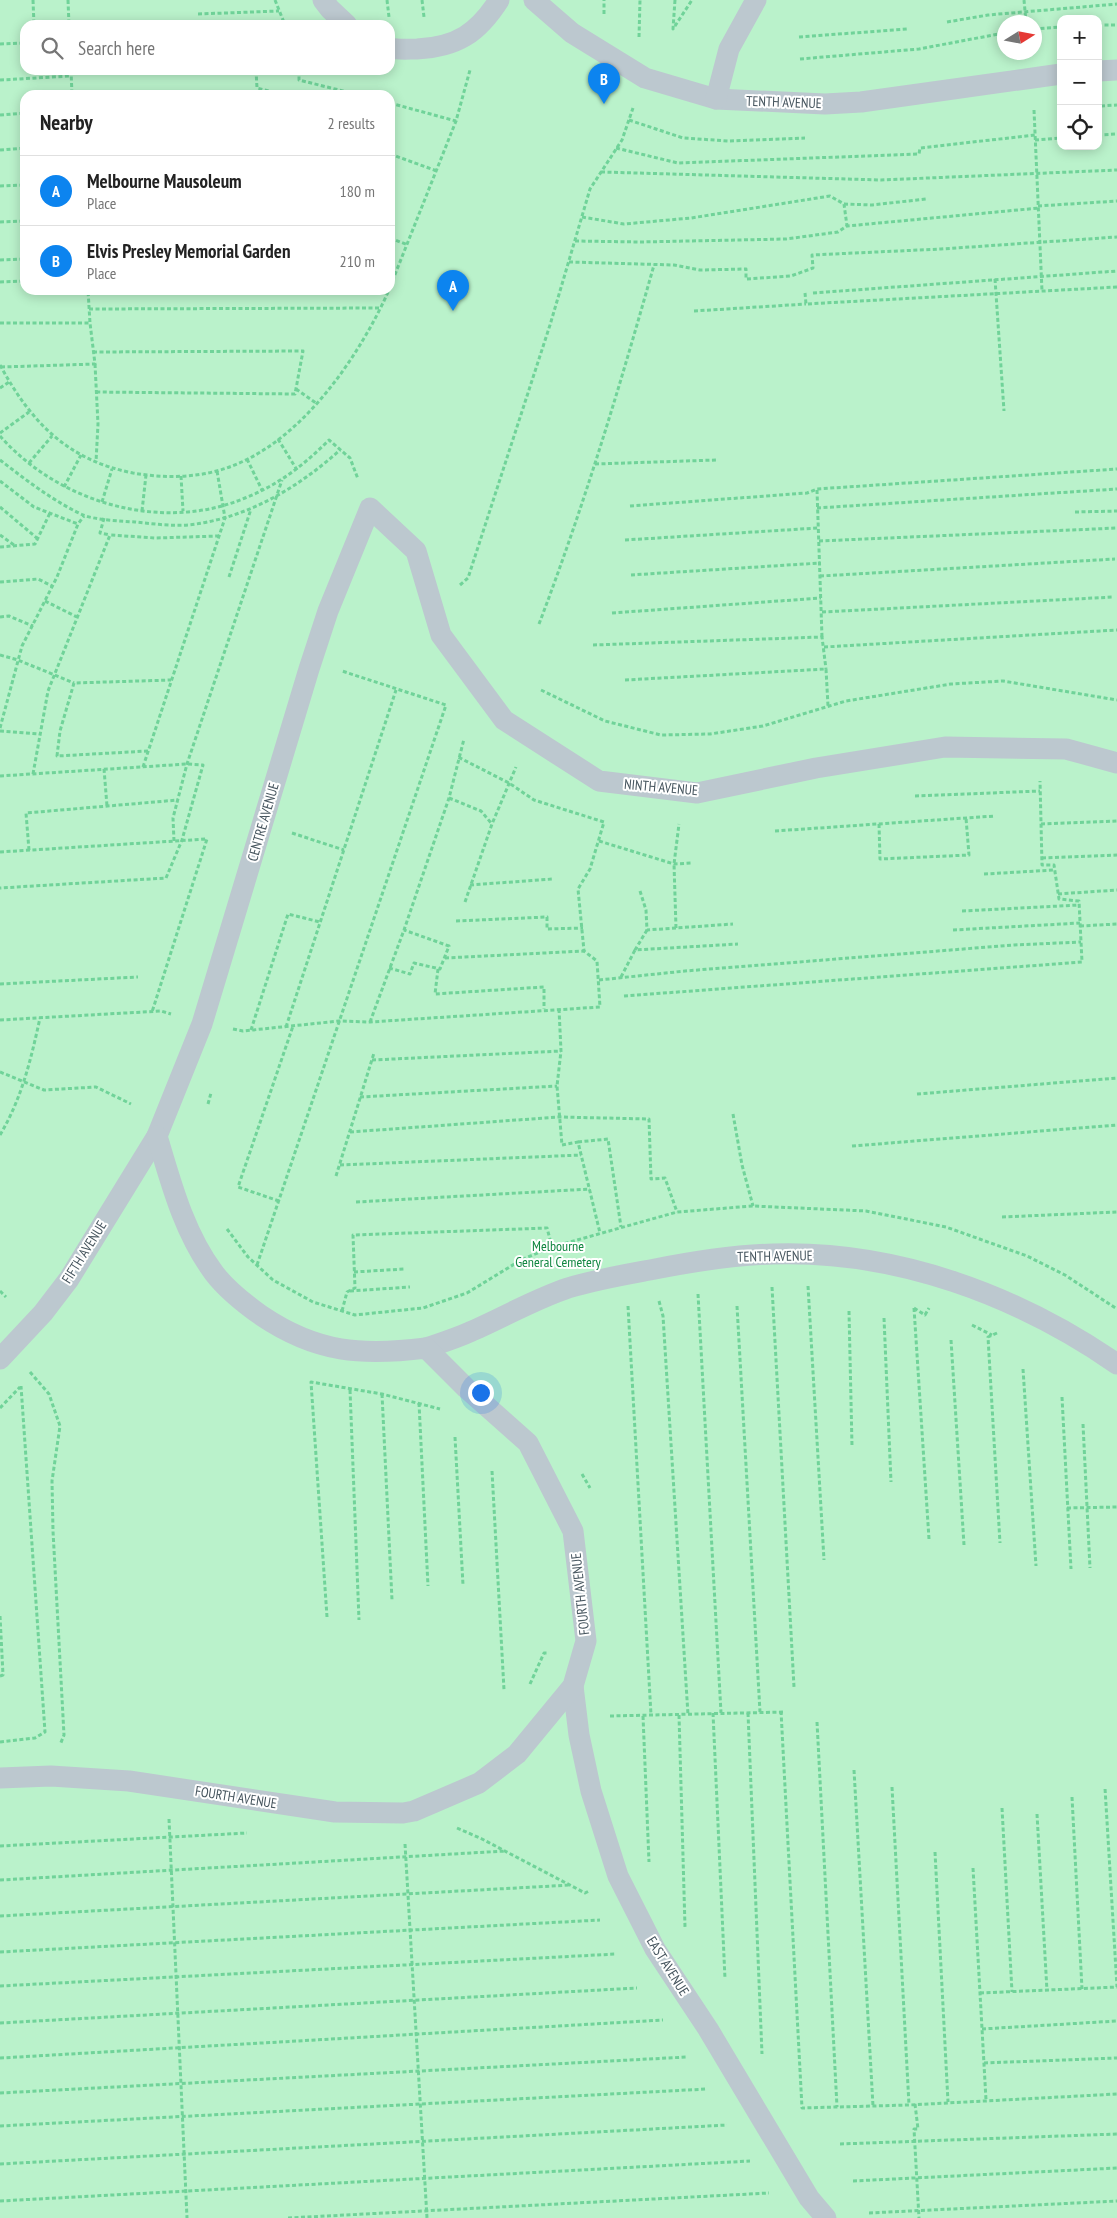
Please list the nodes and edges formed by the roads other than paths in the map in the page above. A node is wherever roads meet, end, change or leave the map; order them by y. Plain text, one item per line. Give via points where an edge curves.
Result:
1 (323, 0) edge
2 (499, 0) edge
3 (534, 0) edge
4 (756, 0) edge
5 (341, 20) edge
6 (395, 49) edge
7 (1117, 70) edge
8 (1102, 71) edge
9 (1057, 75) edge
10 (716, 98) junction
11 (370, 508) joint
12 (1117, 763) edge
13 (157, 1136) junction
14 (426, 1348) junction
15 (5, 1354) edge
16 (1117, 1364) edge
17 (573, 1686) junction
18 (0, 1778) edge
19 (826, 2218) edge

1 - 5 lane
2 - 6 lane via 487,19 471,34 449,44
3 - 10 lane, TENTH AVENUE via 572,33 645,78
4 - 10 lane via 729,49
7 - 8 lane
9 - 10 lane, TENTH AVENUE via 861,102 825,104
11 - 12 lane, NINTH AVENUE via 416,551 441,635 504,720 599,781 697,793 816,768 945,747 1066,749
11 - 13 lane, CENTRE AVENUE via 308,669 202,1024
13 - 14 lane via 174,1194 191,1234 214,1273 242,1302 278,1326 319,1345 356,1352 389,1353
13 - 15 lane, FIFTH AVENUE via 68,1279 43,1313
14 - 16 lane, TENTH AVENUE via 569,1288 687,1262 733,1256 807,1254 871,1261 970,1286 1080,1338
14 - 17 lane, FOURTH AVENUE via 528,1442 573,1532 586,1641
17 - 18 lane, FOURTH AVENUE via 517,1754 479,1783 409,1812 335,1812 168,1786 51,1776
17 - 19 lane, EAST AVENUE via 591,1791 618,1876 655,1949 708,2029 805,2191

